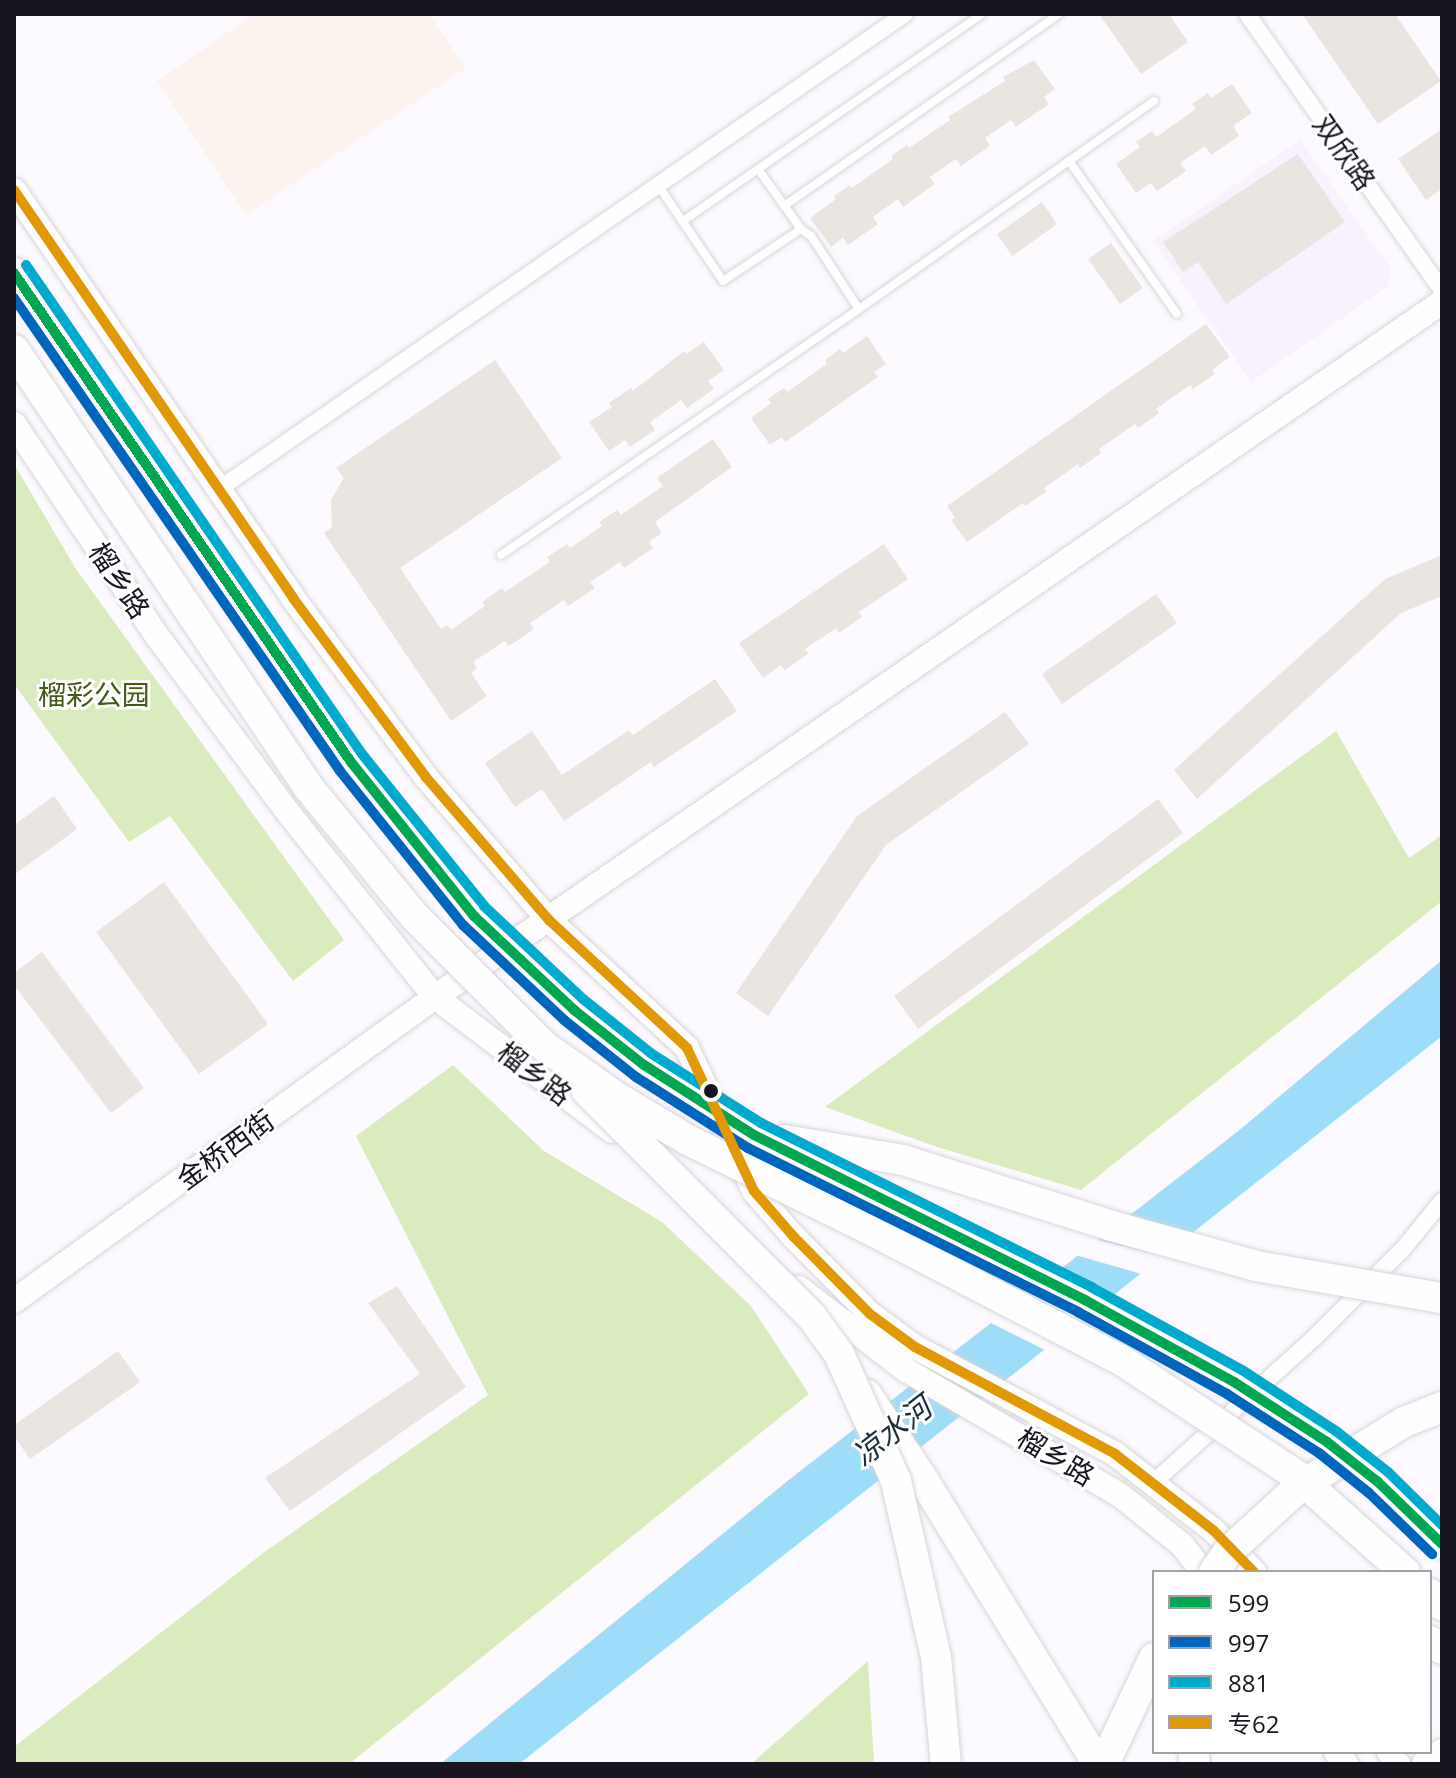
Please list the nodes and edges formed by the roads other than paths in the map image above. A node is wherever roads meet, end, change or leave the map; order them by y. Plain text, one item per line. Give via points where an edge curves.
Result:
1 (905, 14) edge
2 (982, 14) edge
3 (1059, 14) edge
4 (1247, 14) edge
5 (1154, 101) dead end
6 (1069, 161) junction
7 (758, 169) junction
8 (658, 185) junction
9 (14, 190) edge
10 (784, 206) junction
11 (683, 221) junction
12 (801, 229) junction
13 (14, 273) edge
14 (1442, 290) edge
15 (1442, 302) edge
16 (859, 309) junction
17 (1177, 314) dead end
18 (14, 350) edge
19 (14, 424) edge
20 (219, 489) junction
21 (501, 555) dead end
22 (549, 920) junction
23 (435, 997) junction
24 (544, 1046) junction
25 (754, 1135) junction
26 (1442, 1201) edge
27 (1442, 1298) edge
28 (14, 1301) edge
29 (839, 1354) junction
30 (1442, 1407) edge
31 (1154, 1482) junction
32 (1442, 1544) edge
33 (1201, 1570) edge
34 (1215, 1570) edge
35 (1252, 1570) edge
36 (1403, 1570) edge
37 (1152, 1662) edge
38 (1442, 1751) edge
39 (946, 1764) edge
40 (1101, 1764) edge
41 (1424, 1764) edge

1 - 8 street
2 - 7 lane
3 - 10 lane
4 - 14 street, 双欣路
5 - 6 lane
6 - 16 lane
6 - 17 lane
7 - 10 lane
7 - 11 lane
8 - 11 lane
8 - 20 street
9 - 20 street
10 - 12 lane
11 - 12 lane via 723,281
12 - 16 lane
13 - 25 highway, bridge via 351,762 474,916 574,1010 632,1056
15 - 22 street, 金桥西街
16 - 21 lane
18 - 24 highway, 榴乡路, bridge via 309,788 415,917
19 - 23 street, 榴乡路 via 157,636
20 - 22 street via 425,776
22 - 23 street, 金桥西街
22 - 31 street via 687,1048 754,1191 870,1314 915,1347 1115,1454
23 - 28 street, 金桥西街
23 - 33 street, 榴乡路 via 663,1170 778,1272 871,1345 1120,1495 1182,1545
24 - 29 highway, bridge via 812,1317
24 - 36 highway, 榴乡路, bridge via 688,1140 1121,1360 1296,1475
25 - 27 highway, bridge via 903,1160 1256,1266
25 - 32 highway, bridge via 1085,1300 1234,1382 1327,1442
26 - 31 street via 1403,1249 1313,1339
29 - 39 highway, bridge via 896,1481 936,1657
29 - 40 highway, bridge
30 - 34 highway, bridge via 1404,1422 1299,1487
31 - 35 street
37 - 40 highway
38 - 41 street

